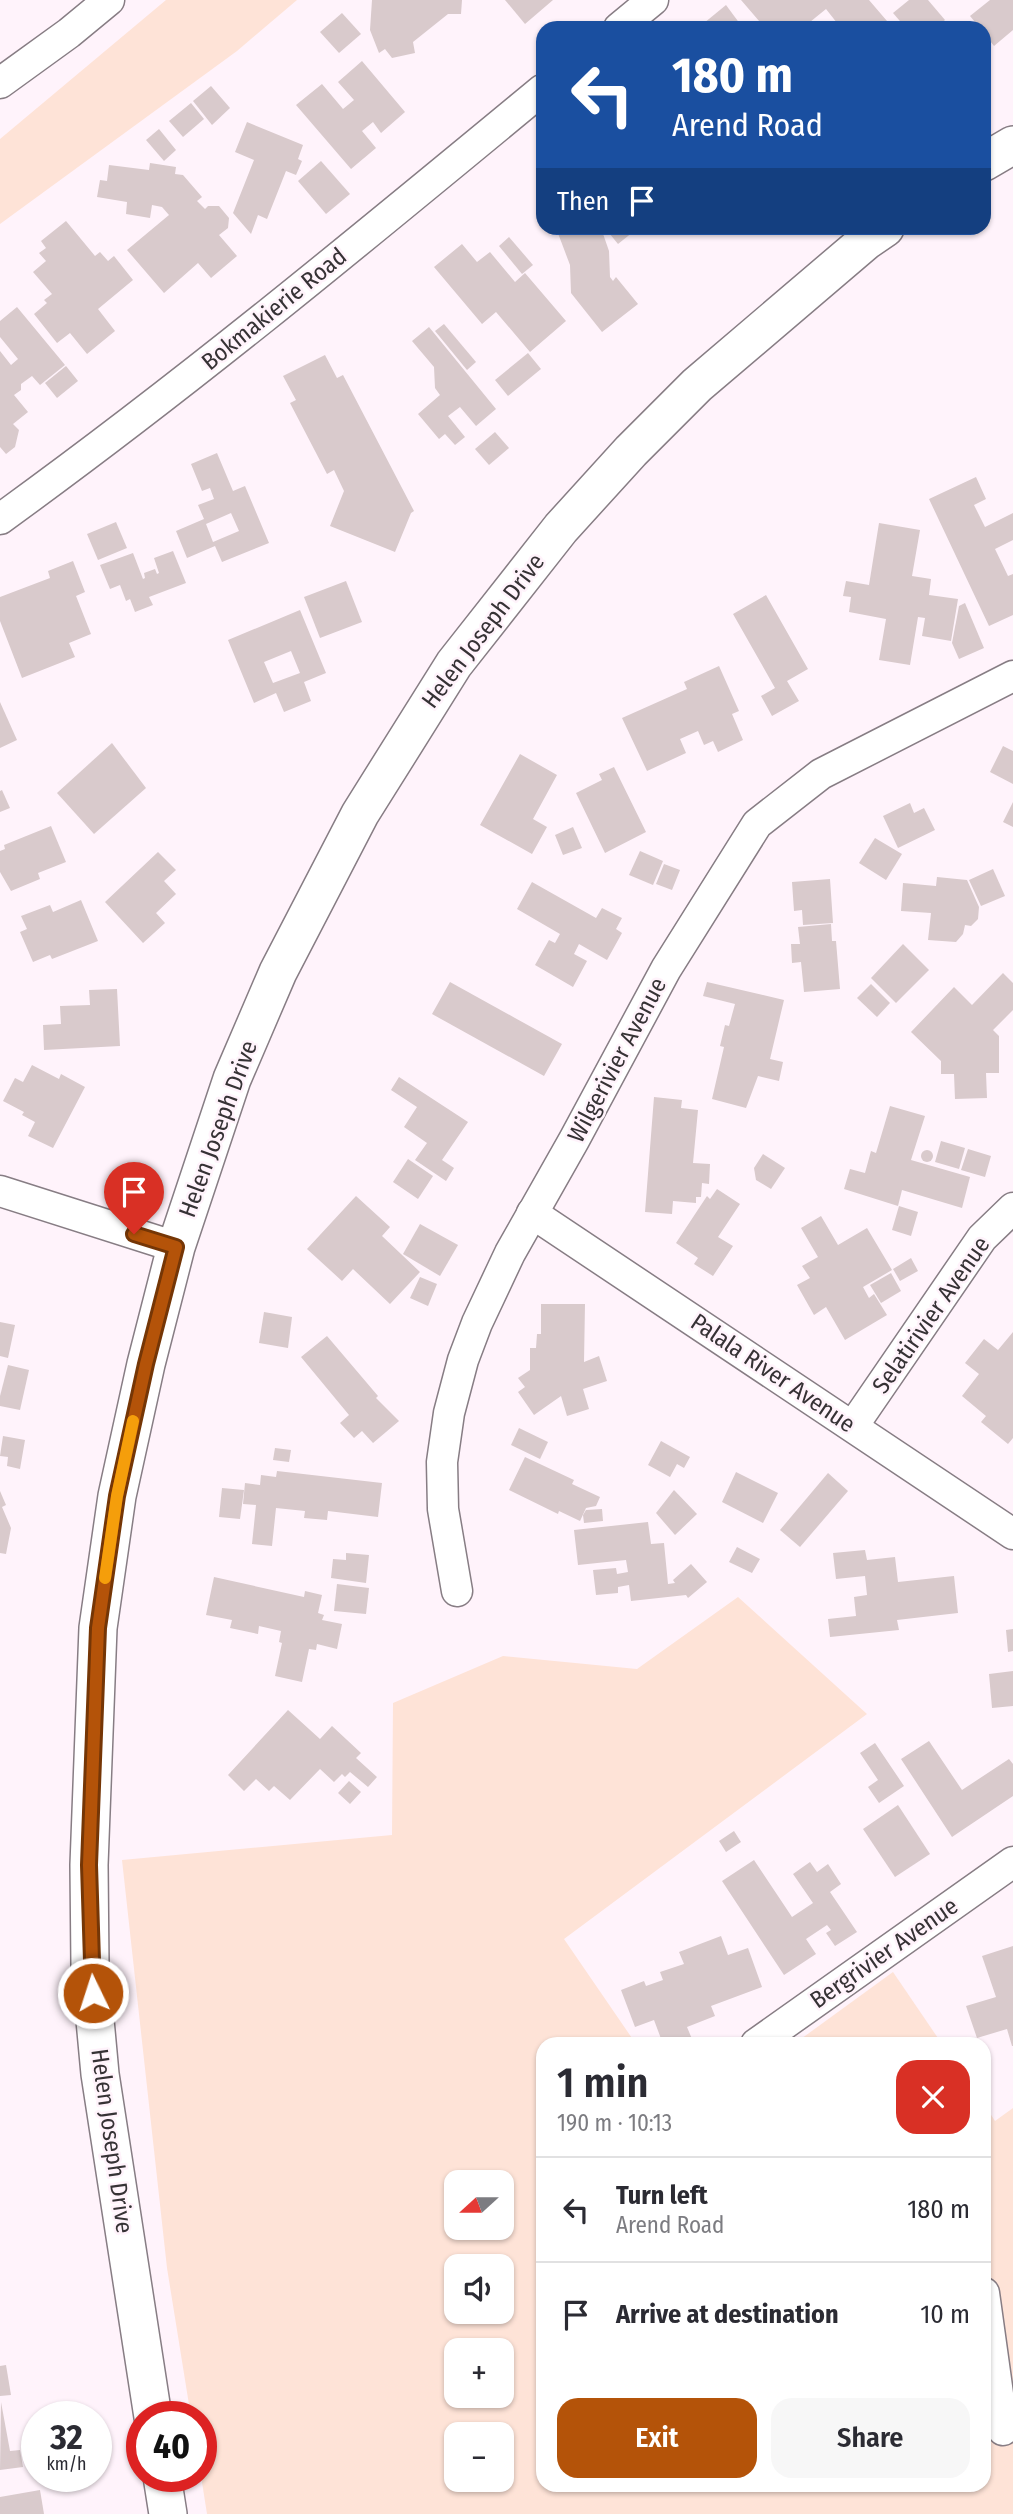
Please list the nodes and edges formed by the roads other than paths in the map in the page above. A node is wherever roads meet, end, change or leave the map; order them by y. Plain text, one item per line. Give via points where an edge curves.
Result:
1 (109, 0) edge
2 (653, 0) edge
3 (628, 21) edge
4 (0, 83) edge
5 (536, 95) edge
6 (1013, 145) edge
7 (991, 158) edge
8 (875, 235) edge
9 (0, 519) edge
10 (1013, 676) edge
11 (0, 1191) edge
12 (1013, 1208) edge
13 (532, 1213) junction
14 (176, 1247) junction
15 (853, 1426) junction
16 (1013, 1534) edge
17 (457, 1591) dead end
18 (1013, 1862) edge
19 (766, 2037) edge
20 (991, 2343) edge
21 (151, 2401) edge
22 (1003, 2430) dead end
23 (165, 2492) edge
24 (168, 2514) edge

1 - 4 street
2 - 3 street
5 - 9 street, Bokmakierie Road via 207,362
6 - 7 street
8 - 14 street, Helen Joseph Drive via 697,385 631,451 561,528 454,664 360,814 278,972 232,1079
10 - 13 street, Wilgerivier Avenue via 821,774 757,824 666,968
11 - 14 street
12 - 15 street, Selatirivier Avenue via 982,1238
13 - 15 street, Palala River Avenue
13 - 17 street, Wilgerivier Avenue via 477,1322 449,1413 442,1462 443,1509
14 - 21 street, Helen Joseph Drive via 117,1496 100,1615 89,1865 90,1966 100,2074
15 - 16 street, Palala River Avenue
18 - 19 street, Bergrivier Avenue
20 - 22 street
23 - 24 street

